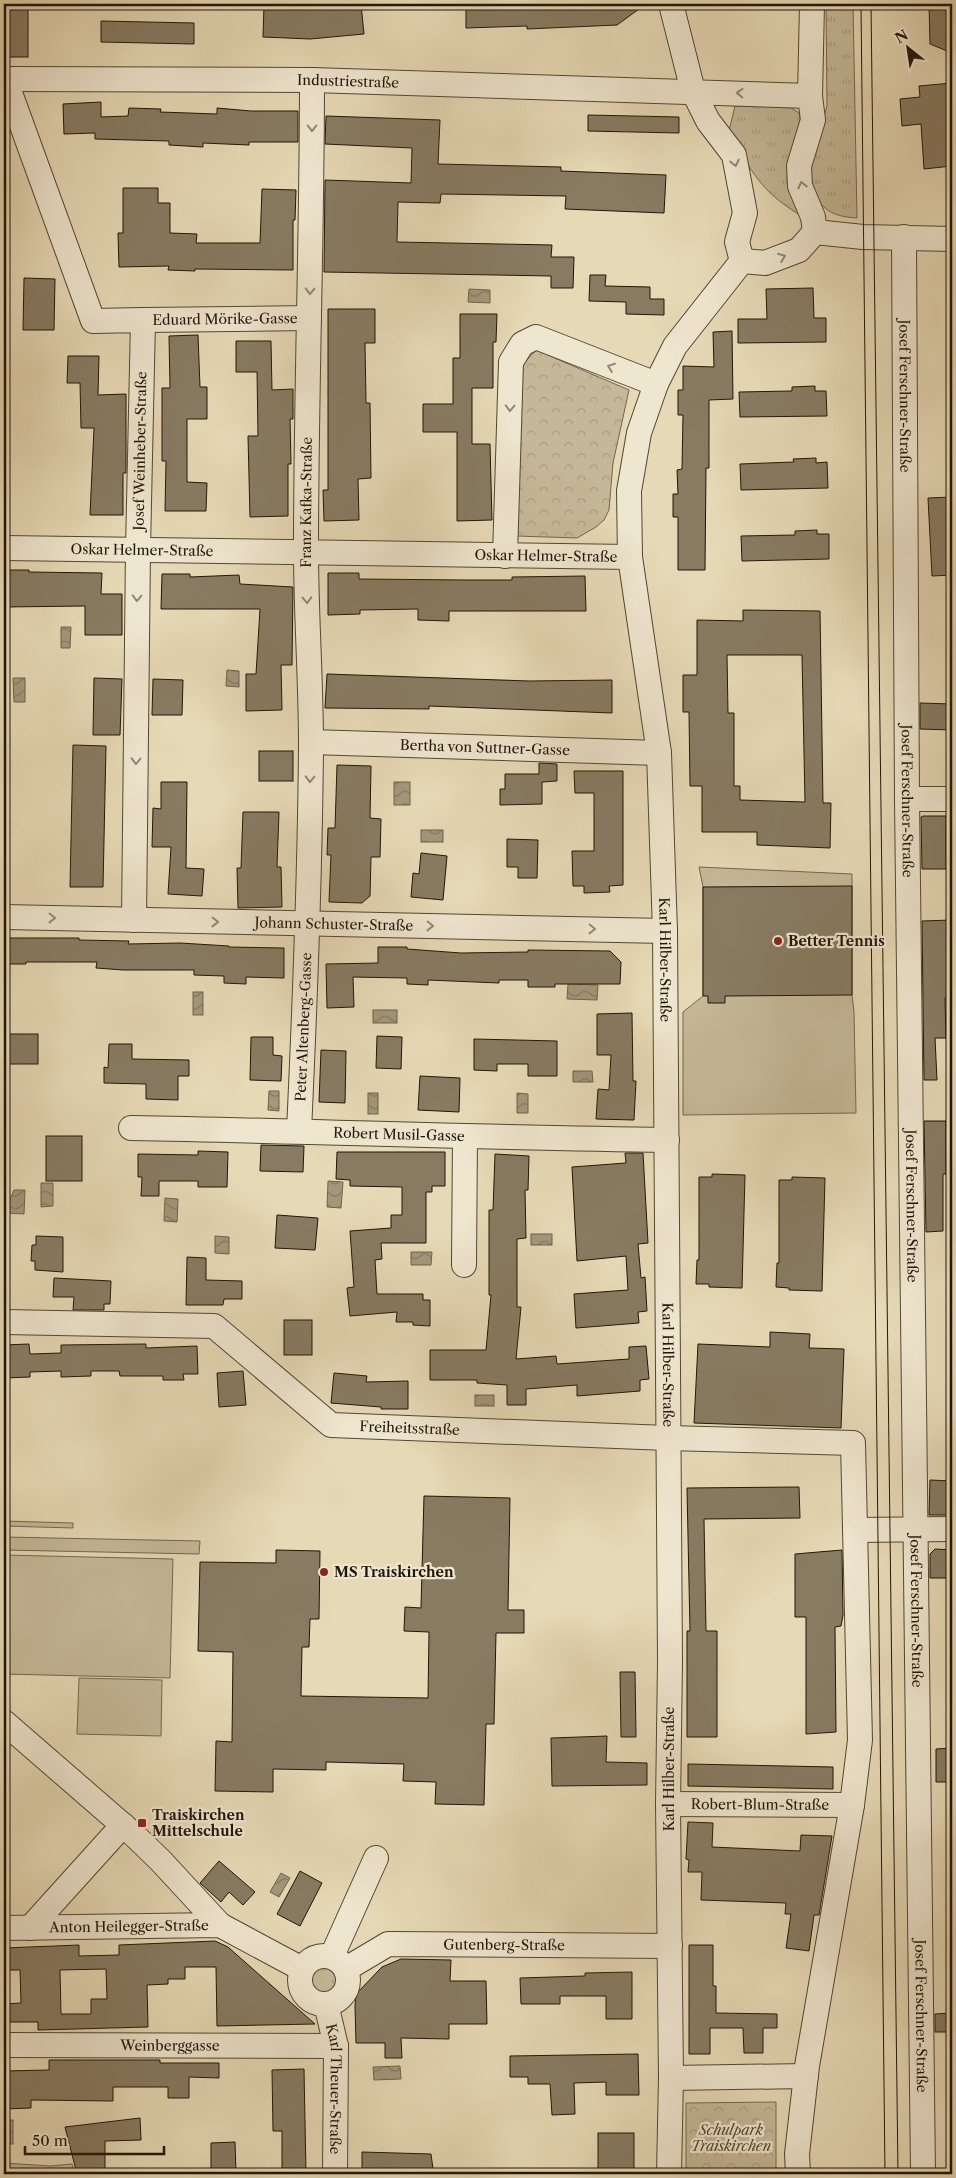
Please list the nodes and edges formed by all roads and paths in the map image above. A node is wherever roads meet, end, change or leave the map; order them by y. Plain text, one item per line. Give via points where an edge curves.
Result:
1 (671, 4) edge
2 (812, 4) edge
3 (4, 79) edge
4 (312, 80) junction
5 (693, 91) junction
6 (810, 96) junction
7 (815, 232) junction
8 (904, 236) junction
9 (952, 238) edge
10 (742, 261) junction
11 (309, 318) junction
12 (143, 320) junction
13 (656, 384) junction
14 (4, 548) edge
15 (138, 550) junction
16 (306, 551) junction
17 (505, 556) junction
18 (630, 556) junction
19 (311, 742) junction
20 (659, 753) junction
21 (907, 799) junction
22 (952, 799) edge
23 (4, 917) edge
24 (134, 920) junction
25 (308, 924) junction
26 (665, 930) junction
27 (131, 1128) dead end
28 (299, 1131) junction
29 (466, 1137) junction
30 (667, 1140) junction
31 (464, 1265) dead end
32 (4, 1322) edge
33 (667, 1438) junction
34 (915, 1528) junction
35 (952, 1529) edge
36 (855, 1530) junction
37 (4, 1722) edge
38 (668, 1804) junction
39 (852, 1805) junction
40 (123, 1825) junction
41 (376, 1858) dead end
42 (220, 1925) junction
43 (4, 1928) edge
44 (30, 1928) junction
45 (670, 1946) junction
46 (339, 1963) junction
47 (302, 1969) junction
48 (326, 2004) junction
49 (4, 2045) edge
50 (336, 2046) junction
51 (806, 2076) junction
52 (671, 2078) junction
53 (335, 2174) edge
54 (669, 2174) edge
55 (798, 2174) edge
56 (922, 2174) edge

1 - 5 street
2 - 6 street
3 - 4 street, Industriestraße
3 - 12 street via 93,320
4 - 5 street, Industriestraße
4 -> 11 street, Franz Kafka-Straße
6 -> 5 street, Industriestraße
5 -> 10 street via 708,121 734,155 744,213 736,242
7 -> 6 street via 813,217 800,186 799,166 813,120
7 - 8 street via 864,237
10 -> 7 street via 766,263 799,250
8 - 9 street
8 - 21 street, Josef Ferschner-Straße
10 - 13 street, Oskar Helmer-Straße via 675,346
11 - 12 street, Eduard Mörike-Gasse
11 - 16 street, Franz Kafka-Straße
12 - 15 street, Josef Weinheber-Straße
13 -> 17 street via 536,337 522,344 511,362
13 - 18 street, Oskar Helmer-Straße via 639,433 629,491
14 - 15 street, Oskar Helmer-Straße
15 - 16 street, Oskar Helmer-Straße
15 -> 24 street, Josef Weinheber-Straße
16 - 17 street, Oskar Helmer-Straße
16 -> 19 street, Franz Kafka-Straße
17 - 18 street, Oskar Helmer-Straße
18 - 20 street, Karl Hilber-Straße
19 - 20 street, Bertha von Suttner-Gasse
19 -> 25 street, Franz Kafka-Straße
20 - 26 street, Karl Hilber-Straße
21 - 22 street
21 - 34 street, Josef Ferschner-Straße
23 -> 24 street, Johann Schuster-Straße
24 -> 25 street, Johann Schuster-Straße
25 -> 26 street, Johann Schuster-Straße
25 - 28 street, Peter Altenberg-Gasse
26 - 30 street, Karl Hilber-Straße
27 - 28 street, Robert Musil-Gasse
28 - 29 street, Robert Musil-Gasse
29 - 30 street, Robert Musil-Gasse
29 - 31 street
30 - 33 street, Karl Hilber-Straße
32 - 33 street, Freiheitsstraße via 214,1326 331,1425
33 - 36 street, Freiheitsstraße via 853,1443
33 - 38 street, Karl Hilber-Straße
34 - 35 street
34 - 36 street
34 - 56 street, Josef Ferschner-Straße
36 - 39 street via 860,1740
37 - 40 street
38 - 39 street, Robert-Blum-Straße
38 - 45 street, Karl Hilber-Straße
39 - 51 street
40 - 42 street
40 - 44 street
41 - 46 street
42 - 44 street, Anton Heilegger-Straße
42 - 47 street, Anton Heilegger-Straße
43 - 44 street, Anton Heilegger-Straße
45 - 46 street, Gutenberg-Straße via 388,1944
45 - 52 street, Karl Hilber-Straße
46 - 47 street via 325,1955 312,1959
46 - 48 street via 348,1985 346,1992 334,2003
47 - 48 street via 300,1985 304,1993 310,2000
48 - 50 street, Karl Theuer-Straße
49 - 50 street, Weinberggasse
50 - 53 street, Karl Theuer-Straße
51 - 52 street
51 - 55 street via 797,2154
52 - 54 street, Karl Hilber-Straße

